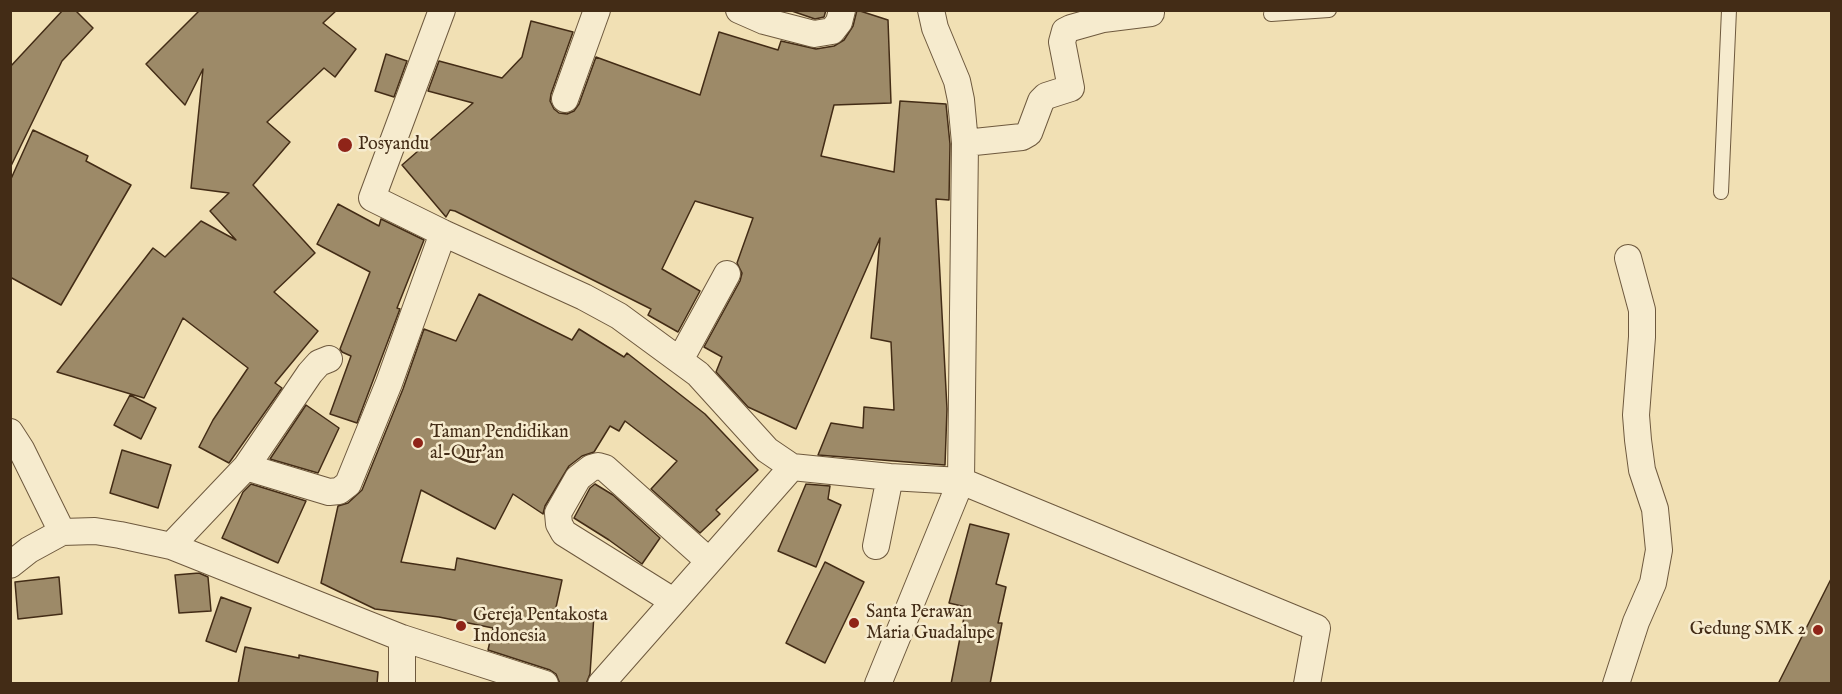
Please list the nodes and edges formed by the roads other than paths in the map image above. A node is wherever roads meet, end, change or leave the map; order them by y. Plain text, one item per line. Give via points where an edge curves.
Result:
1 (442, 10) edge
2 (597, 10) edge
3 (739, 10) edge
4 (842, 10) edge
5 (931, 10) edge
6 (1329, 10) edge
7 (1729, 10) edge
8 (1151, 14) edge
9 (1272, 14) dead end
10 (566, 99) dead end
11 (965, 143) junction
12 (1721, 192) dead end
13 (443, 233) junction
14 (1628, 258) dead end
15 (727, 274) dead end
16 (329, 359) dead end
17 (680, 360) junction
18 (10, 432) edge
19 (246, 467) junction
20 (792, 467) junction
21 (890, 477) junction
22 (961, 481) junction
23 (62, 532) junction
24 (171, 546) junction
25 (876, 546) dead end
26 (709, 561) junction
27 (10, 565) edge
28 (673, 601) junction
29 (402, 638) junction
30 (402, 684) edge
31 (545, 684) edge
32 (601, 684) edge
33 (878, 684) edge
34 (1307, 684) edge
35 (1616, 684) edge

1 - 13 street via 372,198
2 - 10 street
3 - 4 street via 814,34 832,31
5 - 11 street via 957,81
6 - 9 lane
7 - 12 lane
8 - 11 street via 1103,19 1065,31 1062,42 1071,88 1041,101 1029,134
11 - 22 street
13 - 17 street via 584,297 619,316
13 - 19 street via 348,484 329,492
14 - 35 street via 1642,310 1638,440 1642,470 1655,509 1659,550 1653,583
15 - 17 street
16 - 19 street via 310,373
17 - 20 street via 698,374 767,450
18 - 23 street
19 - 24 street
20 - 21 street
20 - 26 street
21 - 22 street
21 - 25 street
22 - 33 street
22 - 34 street via 1317,628
23 - 24 street via 95,531
23 - 27 street
24 - 29 street
26 - 28 street
26 - 28 street via 605,468 591,468 578,478 558,513 564,533
28 - 32 street
29 - 30 street
29 - 31 street

